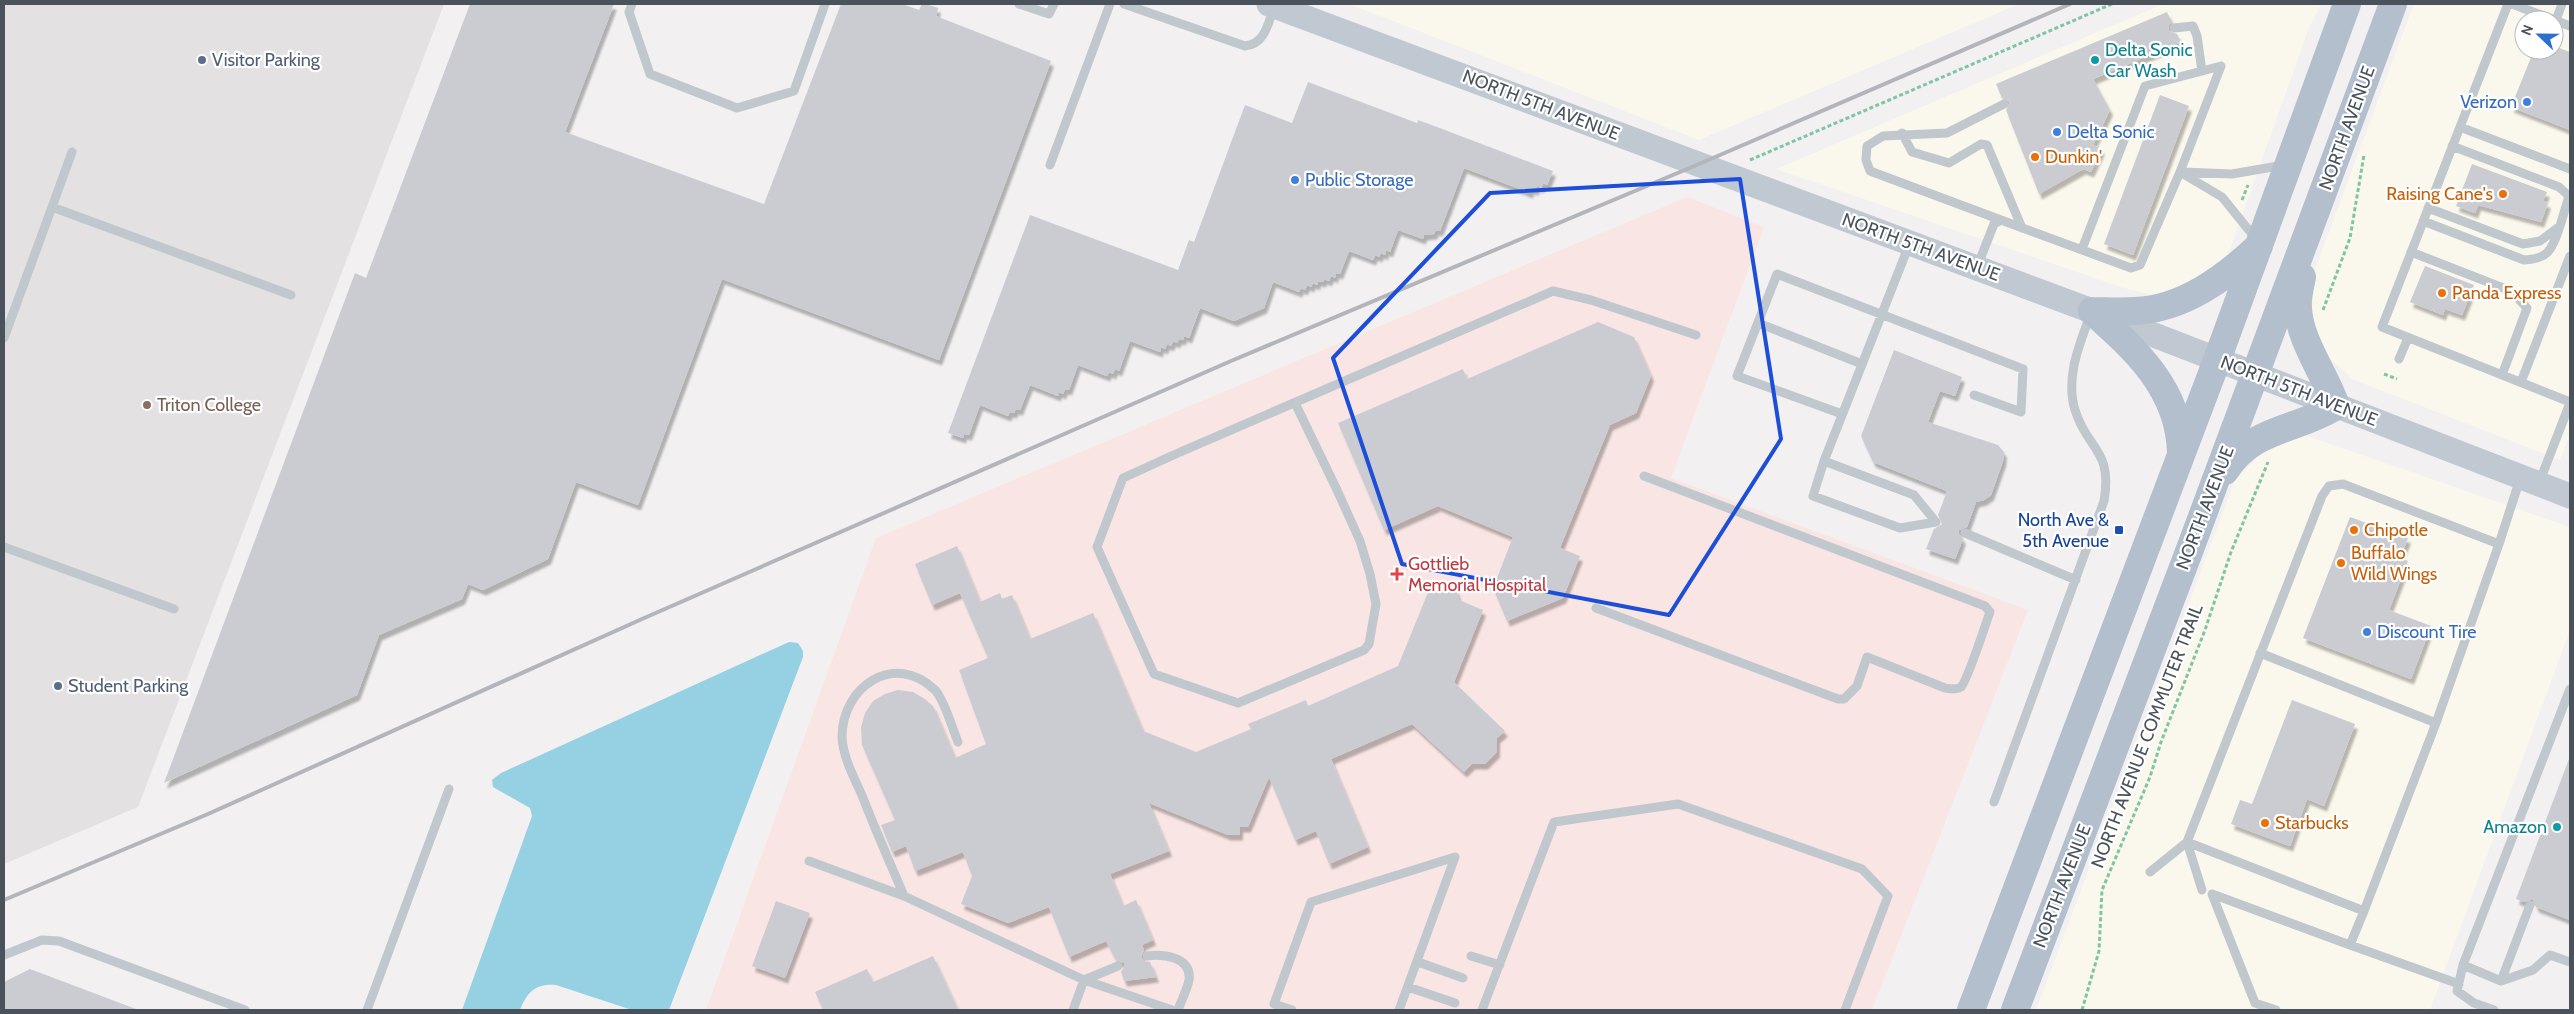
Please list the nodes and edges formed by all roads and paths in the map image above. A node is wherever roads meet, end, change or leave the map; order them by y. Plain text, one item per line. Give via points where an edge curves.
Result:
1 (632, 4) edge
2 (825, 4) edge
3 (1019, 4) edge
4 (1054, 4) edge
5 (1110, 4) edge
6 (1124, 4) edge
7 (2112, 4) edge
8 (2347, 4) edge
9 (2392, 4) edge
10 (2510, 4) edge
11 (1279, 6) edge
12 (2527, 10) edge
13 (2174, 28) dead end
14 (2202, 71) junction
15 (2004, 104) dead end
16 (2460, 128) junction
17 (1902, 134) junction
18 (2365, 146) dead end
19 (2452, 146) junction
20 (72, 152) dead end
21 (1050, 165) dead end
22 (2288, 165) junction
23 (2570, 169) edge
24 (2180, 172) junction
25 (1722, 173) junction
26 (2249, 182) dead end
27 (2242, 201) dead end
28 (52, 207) junction
29 (2428, 208) junction
30 (2001, 220) junction
31 (2423, 221) junction
32 (2311, 224) junction
33 (2560, 226) junction
34 (2022, 228) junction
35 (1910, 243) junction
36 (2260, 244) junction
37 (2082, 249) junction
38 (2411, 252) junction
39 (2570, 256) edge
40 (1976, 268) junction
41 (291, 295) dead end
42 (2092, 311) junction
43 (1882, 313) junction
44 (2321, 315) dead end
45 (1758, 323) junction
46 (1696, 335) dead end
47 (4, 338) edge
48 (2408, 338) junction
49 (2399, 359) dead end
50 (2217, 360) junction
51 (1862, 364) junction
52 (2384, 374) dead end
53 (2255, 375) junction
54 (2502, 375) junction
55 (2397, 379) dead end
56 (2522, 382) junction
57 (1974, 395) dead end
58 (2570, 402) edge
59 (1295, 403) junction
60 (2336, 406) junction
61 (1842, 414) junction
62 (2269, 457) dead end
63 (2181, 458) junction
64 (1824, 461) junction
65 (1644, 476) dead end
66 (2530, 480) junction
67 (2211, 493) junction
68 (2570, 496) edge
69 (1965, 533) dead end
70 (2499, 544) junction
71 (4, 546) edge
72 (2076, 580) junction
73 (1596, 608) dead end
74 (174, 609) dead end
75 (2260, 652) junction
76 (2570, 689) edge
77 (2436, 723) junction
78 (958, 742) dead end
79 (449, 789) dead end
80 (1994, 802) dead end
81 (2188, 842) junction
82 (810, 861) dead end
83 (2150, 872) dead end
84 (2202, 890) dead end
85 (904, 896) junction
86 (2530, 905) dead end
87 (2364, 910) junction
88 (2350, 945) junction
89 (4, 955) edge
90 (1147, 956) dead end
91 (1471, 956) dead end
92 (1418, 962) junction
93 (2570, 962) edge
94 (1500, 965) junction
95 (2463, 965) junction
96 (1118, 966) dead end
97 (1463, 978) dead end
98 (1084, 980) junction
99 (2501, 981) junction
100 (2458, 984) junction
101 (1408, 987) junction
102 (1454, 1003) dead end
103 (2254, 1006) edge
104 (245, 1010) edge
105 (366, 1010) edge
106 (1073, 1010) edge
107 (1172, 1010) edge
108 (1178, 1010) edge
109 (1292, 1010) edge
110 (1399, 1010) edge
111 (1482, 1010) edge
112 (1845, 1010) edge
113 (1971, 1010) edge
114 (2015, 1010) edge
115 (2082, 1010) edge
116 (2276, 1010) edge
117 (2494, 1010) edge

1 - 2 lane via 629,12 650,74 737,108 794,91
3 - 4 lane via 1049,14
5 - 21 lane
6 - 11 lane via 1245,46 1254,45 1262,38
7 - 25 path
8 - 22 main road
9 - 32 main road, NORTH AVENUE
10 - 12 lane
10 - 16 lane
11 - 25 street, NORTH 5TH AVENUE
13 - 14 lane via 2193,26 2198,36
14 - 24 lane via 2222,66
14 - 37 lane via 2145,86
15 - 17 lane via 1946,133
16 - 19 lane
16 - 23 lane
17 - 30 lane via 1883,136 1867,146 1866,160 1870,171
17 - 34 lane via 1912,152 1949,164 1981,144 1987,145
18 - 44 path via 2350,238
19 - 29 lane
19 - 33 lane via 2559,187 2569,196
20 - 28 lane
22 - 24 lane via 2232,174
22 - 36 main road
24 - 36 lane via 2222,197
24 - 37 lane via 2140,264 2131,268
25 - 35 street, NORTH 5TH AVENUE
26 - 27 path
28 - 41 lane
28 - 47 lane
29 - 31 lane
29 - 33 lane via 2523,244 2540,241
30 - 34 lane
30 - 40 lane via 1994,224
31 - 33 lane via 2524,260 2539,259 2551,250
31 - 38 lane
32 - 53 main road, NORTH AVENUE
32 - 60 main road via 2298,309 2315,361 2329,384
34 - 37 lane
35 - 40 street, NORTH 5TH AVENUE
35 - 43 lane
36 - 42 main road via 2212,285 2191,296 2136,312
36 - 50 main road
38 - 48 lane via 2382,327
38 - 54 lane via 2511,291 2527,308
39 - 56 lane
40 - 42 street, NORTH 5TH AVENUE
42 - 50 street, NORTH 5TH AVENUE
42 - 63 main road via 2133,348 2166,392 2176,417
42 - 72 lane via 2074,363 2072,393 2075,410 2103,460 2106,487
43 - 45 lane via 1777,274
43 - 51 lane
43 - 57 lane via 2023,369 2021,412
45 - 51 lane
45 - 61 lane via 1737,376
46 - 59 lane via 1591,300 1553,291
48 - 49 lane
48 - 54 lane
50 - 53 street, NORTH 5TH AVENUE
50 - 63 main road
51 - 61 lane
52 - 55 path
53 - 60 street, NORTH 5TH AVENUE
53 - 67 main road, NORTH AVENUE
54 - 56 lane
56 - 58 lane
58 - 66 lane
59 - 59 lane via 1123,478 1097,547 1154,674 1238,703 1364,650 1370,644 1376,604 1360,541
60 - 66 street, NORTH 5TH AVENUE
60 - 67 main road via 2320,416 2256,439 2234,457
61 - 64 lane
62 - 115 path, NORTH AVENUE COMMUTER TRAIL via 2231,552 2150,777 2102,890 2099,951
63 - 113 main road
64 - 64 lane via 1813,496 1900,528 1936,522 1914,495
65 - 73 lane via 1985,606 1990,612 1962,685 1956,689 1945,688 1867,657 1857,686 1844,698 1838,699
66 - 68 street, NORTH 5TH AVENUE
66 - 70 lane
67 - 114 main road, NORTH AVENUE
69 - 72 lane
70 - 75 lane via 2343,484 2329,486 2322,496
70 - 77 lane
71 - 74 lane
72 - 80 lane
75 - 77 lane
75 - 81 lane
76 - 95 lane
77 - 87 lane
78 - 85 lane via 937,691 924,682 899,674 877,678 860,688 849,702 842,739 848,763
79 - 105 lane
81 - 83 lane
81 - 84 lane
81 - 87 lane
82 - 85 lane
85 - 98 lane
86 - 99 lane
87 - 88 lane
88 - 100 lane
88 - 103 lane via 2212,894
89 - 104 lane via 42,940 59,941
90 - 108 lane via 1164,954 1186,967 1189,978
91 - 94 lane
92 - 97 lane
92 - 101 lane
92 - 109 lane via 1455,857 1311,902 1274,1004
93 - 99 lane via 2550,955 2533,970
94 - 111 lane
94 - 112 lane via 1554,822 1678,804 1862,869 1888,896
95 - 99 lane
95 - 100 lane
96 - 98 lane
98 - 106 lane
98 - 107 lane
100 - 117 lane via 2456,992
101 - 102 lane
101 - 110 lane
103 - 116 lane

